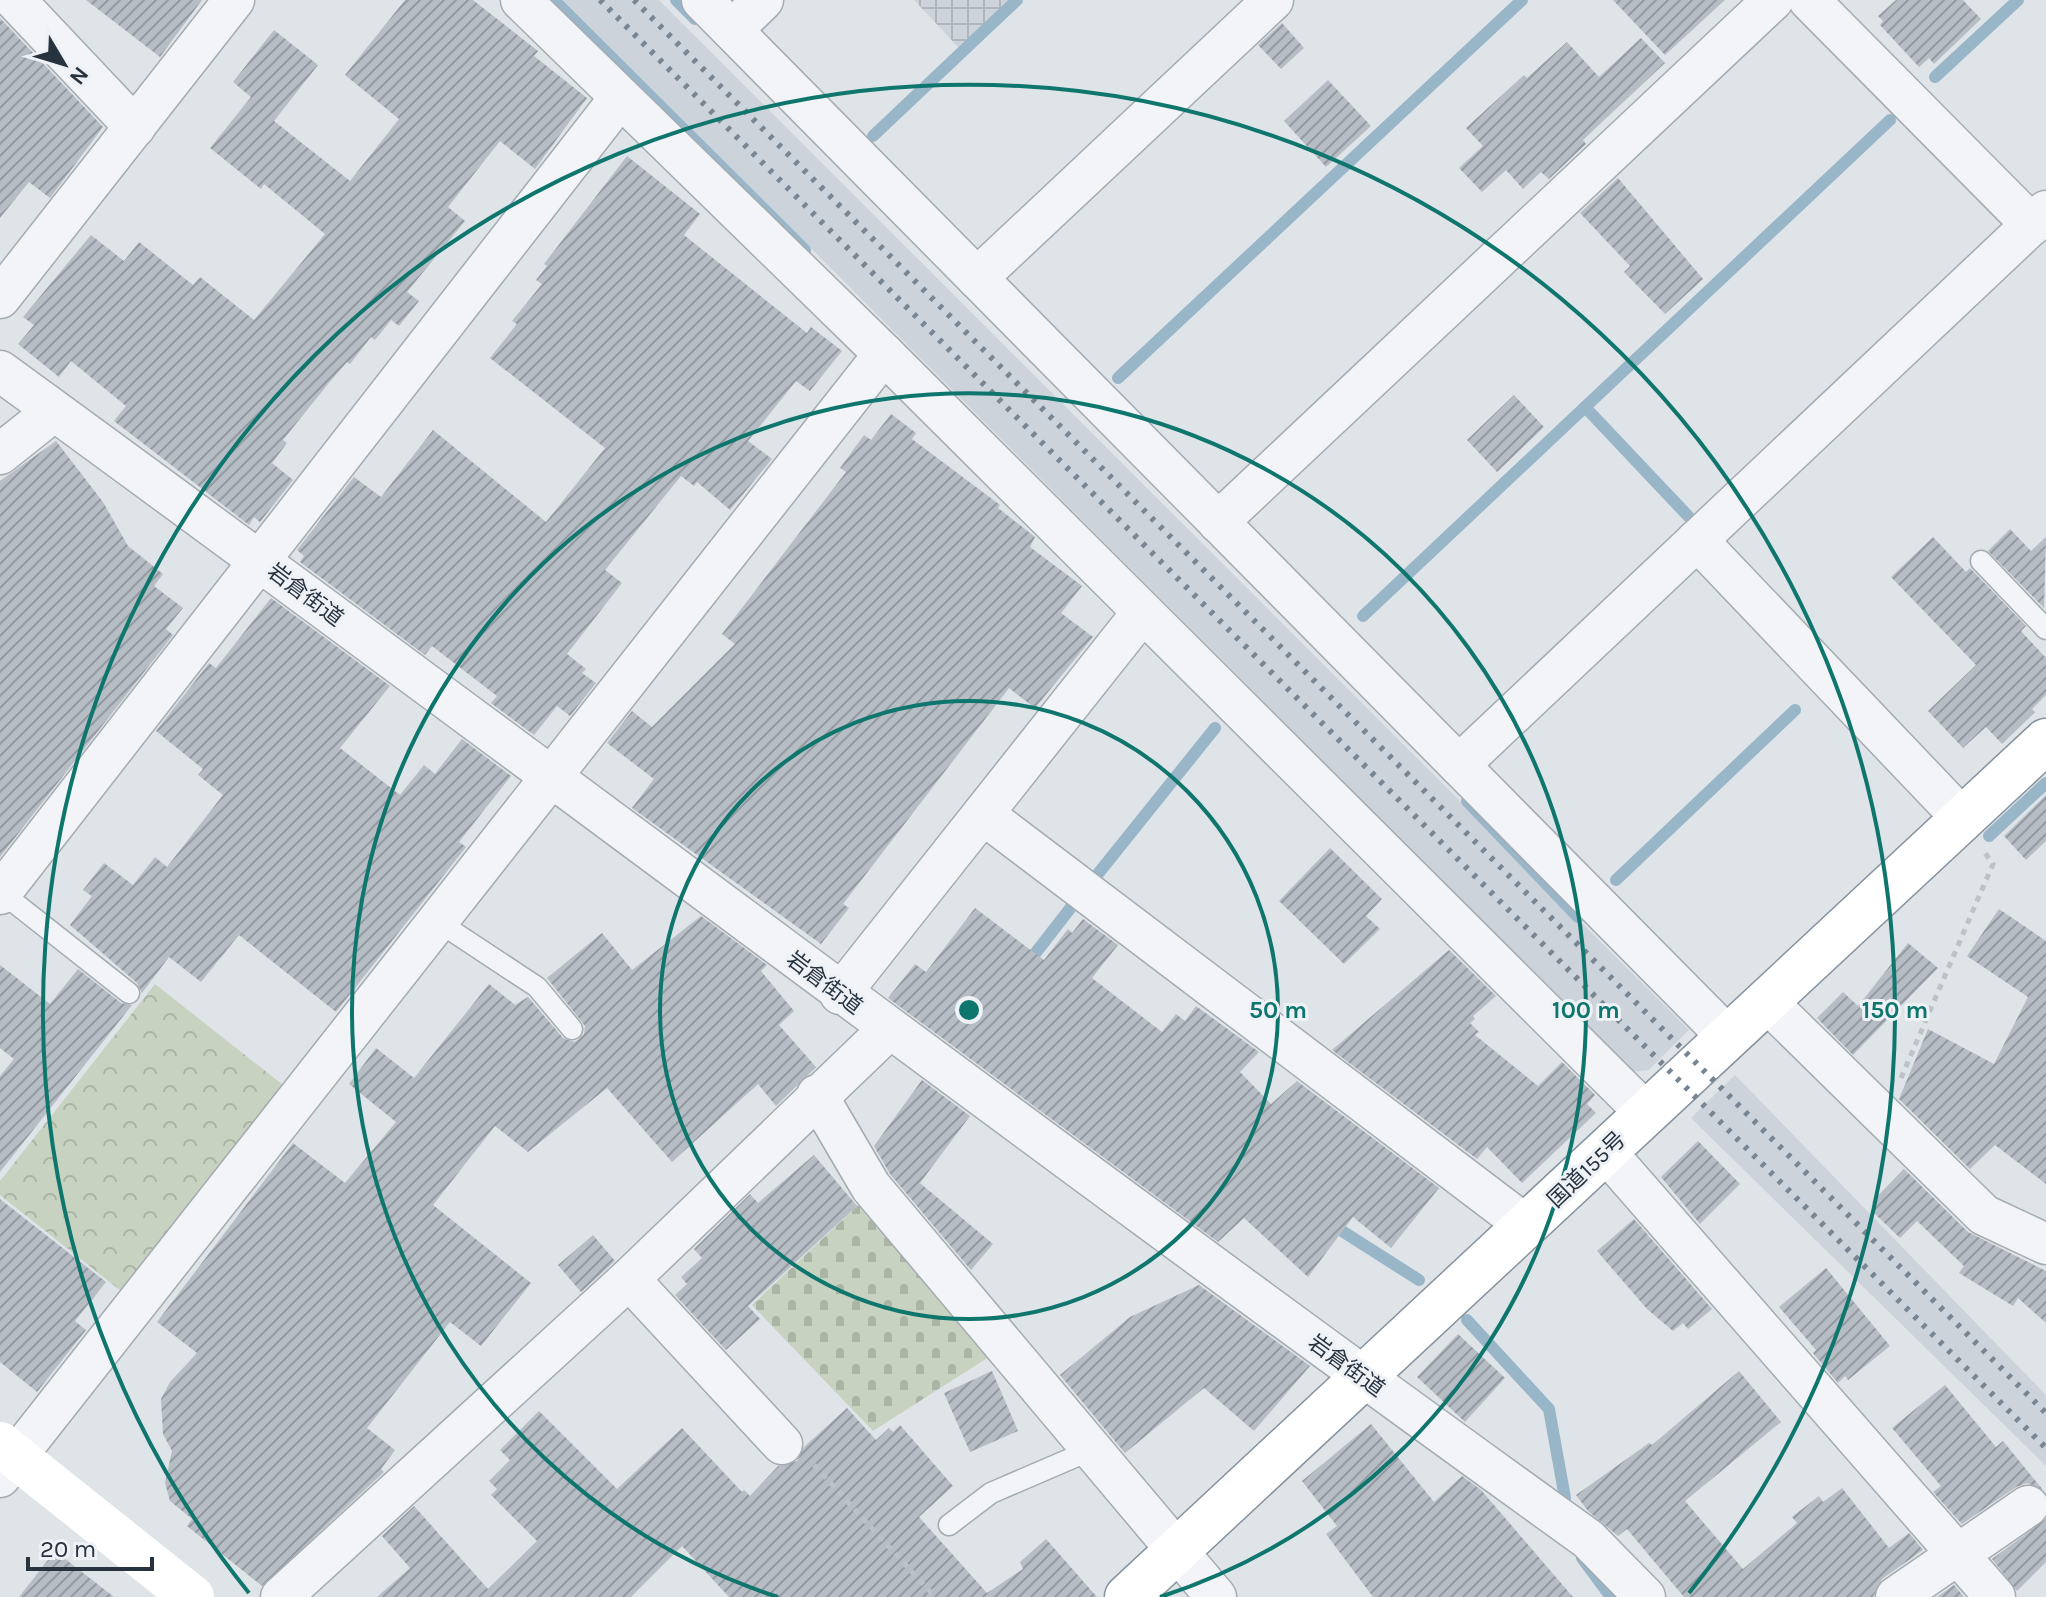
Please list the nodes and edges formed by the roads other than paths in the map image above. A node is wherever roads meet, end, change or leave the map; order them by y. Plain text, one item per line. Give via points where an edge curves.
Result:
1 (15, 0) edge
2 (234, 0) edge
3 (521, 0) edge
4 (702, 0) edge
5 (763, 0) edge
6 (1273, 0) edge
7 (1773, 0) edge
8 (1809, 0) edge
9 (732, 30) junction
10 (619, 99) junction
11 (135, 127) junction
12 (2039, 218) edge
13 (977, 278) junction
14 (0, 298) edge
15 (884, 354) junction
16 (0, 371) edge
17 (54, 411) junction
18 (0, 454) edge
19 (1218, 522) junction
20 (1697, 540) junction
21 (261, 560) junction
22 (1981, 561) dead end
23 (1142, 613) junction
24 (2046, 629) edge
25 (2046, 741) edge
26 (1459, 765) junction
27 (551, 777) junction
28 (983, 814) junction
29 (1963, 819) junction
30 (3, 884) edge
31 (437, 921) junction
32 (129, 993) dead end
33 (840, 994) junction
34 (1766, 1001) junction
35 (572, 1029) dead end
36 (889, 1029) junction
37 (1727, 1036) junction
38 (817, 1095) junction
39 (1645, 1112) junction
40 (1605, 1151) junction
41 (1527, 1226) junction
42 (2046, 1244) edge
43 (629, 1279) junction
44 (1362, 1377) junction
45 (782, 1444) road end
46 (1091, 1450) junction
47 (5, 1459) edge
48 (2028, 1506) dead end
49 (949, 1525) dead end
50 (1175, 1551) junction
51 (1956, 1552) junction
52 (192, 1597) edge
53 (281, 1597) edge
54 (1127, 1597) edge
55 (1216, 1597) edge
56 (1645, 1597) edge
57 (1896, 1597) edge
58 (1995, 1597) edge

1 - 11 street
2 - 11 street
3 - 10 street
4 - 9 street
5 - 9 street
6 - 13 street
7 - 19 street
8 - 12 street
9 - 13 street
10 - 15 street
10 - 21 street
11 - 14 street
12 - 20 street
13 - 19 street
15 - 23 street
15 - 27 street
16 - 17 street, 岩倉街道
17 - 18 street
17 - 21 street, 岩倉街道
19 - 26 street
20 - 26 street
20 - 29 street
21 - 27 street, 岩倉街道
21 - 30 street
22 - 24 lane
23 - 28 street
23 - 39 street
25 - 29 main road, 国道155号
26 - 37 street
27 - 31 street
27 - 33 street, 岩倉街道
28 - 33 street
28 - 41 street
29 - 34 main road, 国道155号
30 - 32 lane
31 - 35 lane via 537,987
31 - 47 street
33 - 36 street, 岩倉街道
34 - 37 main road, 国道155号
34 - 42 street via 1984,1215
36 - 38 street
36 - 44 street, 岩倉街道
37 - 39 main road, 国道155号
38 - 43 street
38 - 46 street via 871,1187
39 - 40 main road, 国道155号
40 - 41 main road, 国道155号
40 - 51 street
41 - 44 main road, 国道155号
43 - 45 street
43 - 53 street
44 - 50 main road, 国道155号
44 - 56 street, 岩倉街道 via 1588,1539
46 - 49 lane via 991,1493
46 - 50 street
47 - 52 main road
48 - 51 street
50 - 54 main road, 国道155号
50 - 55 street
51 - 57 street
51 - 58 street

